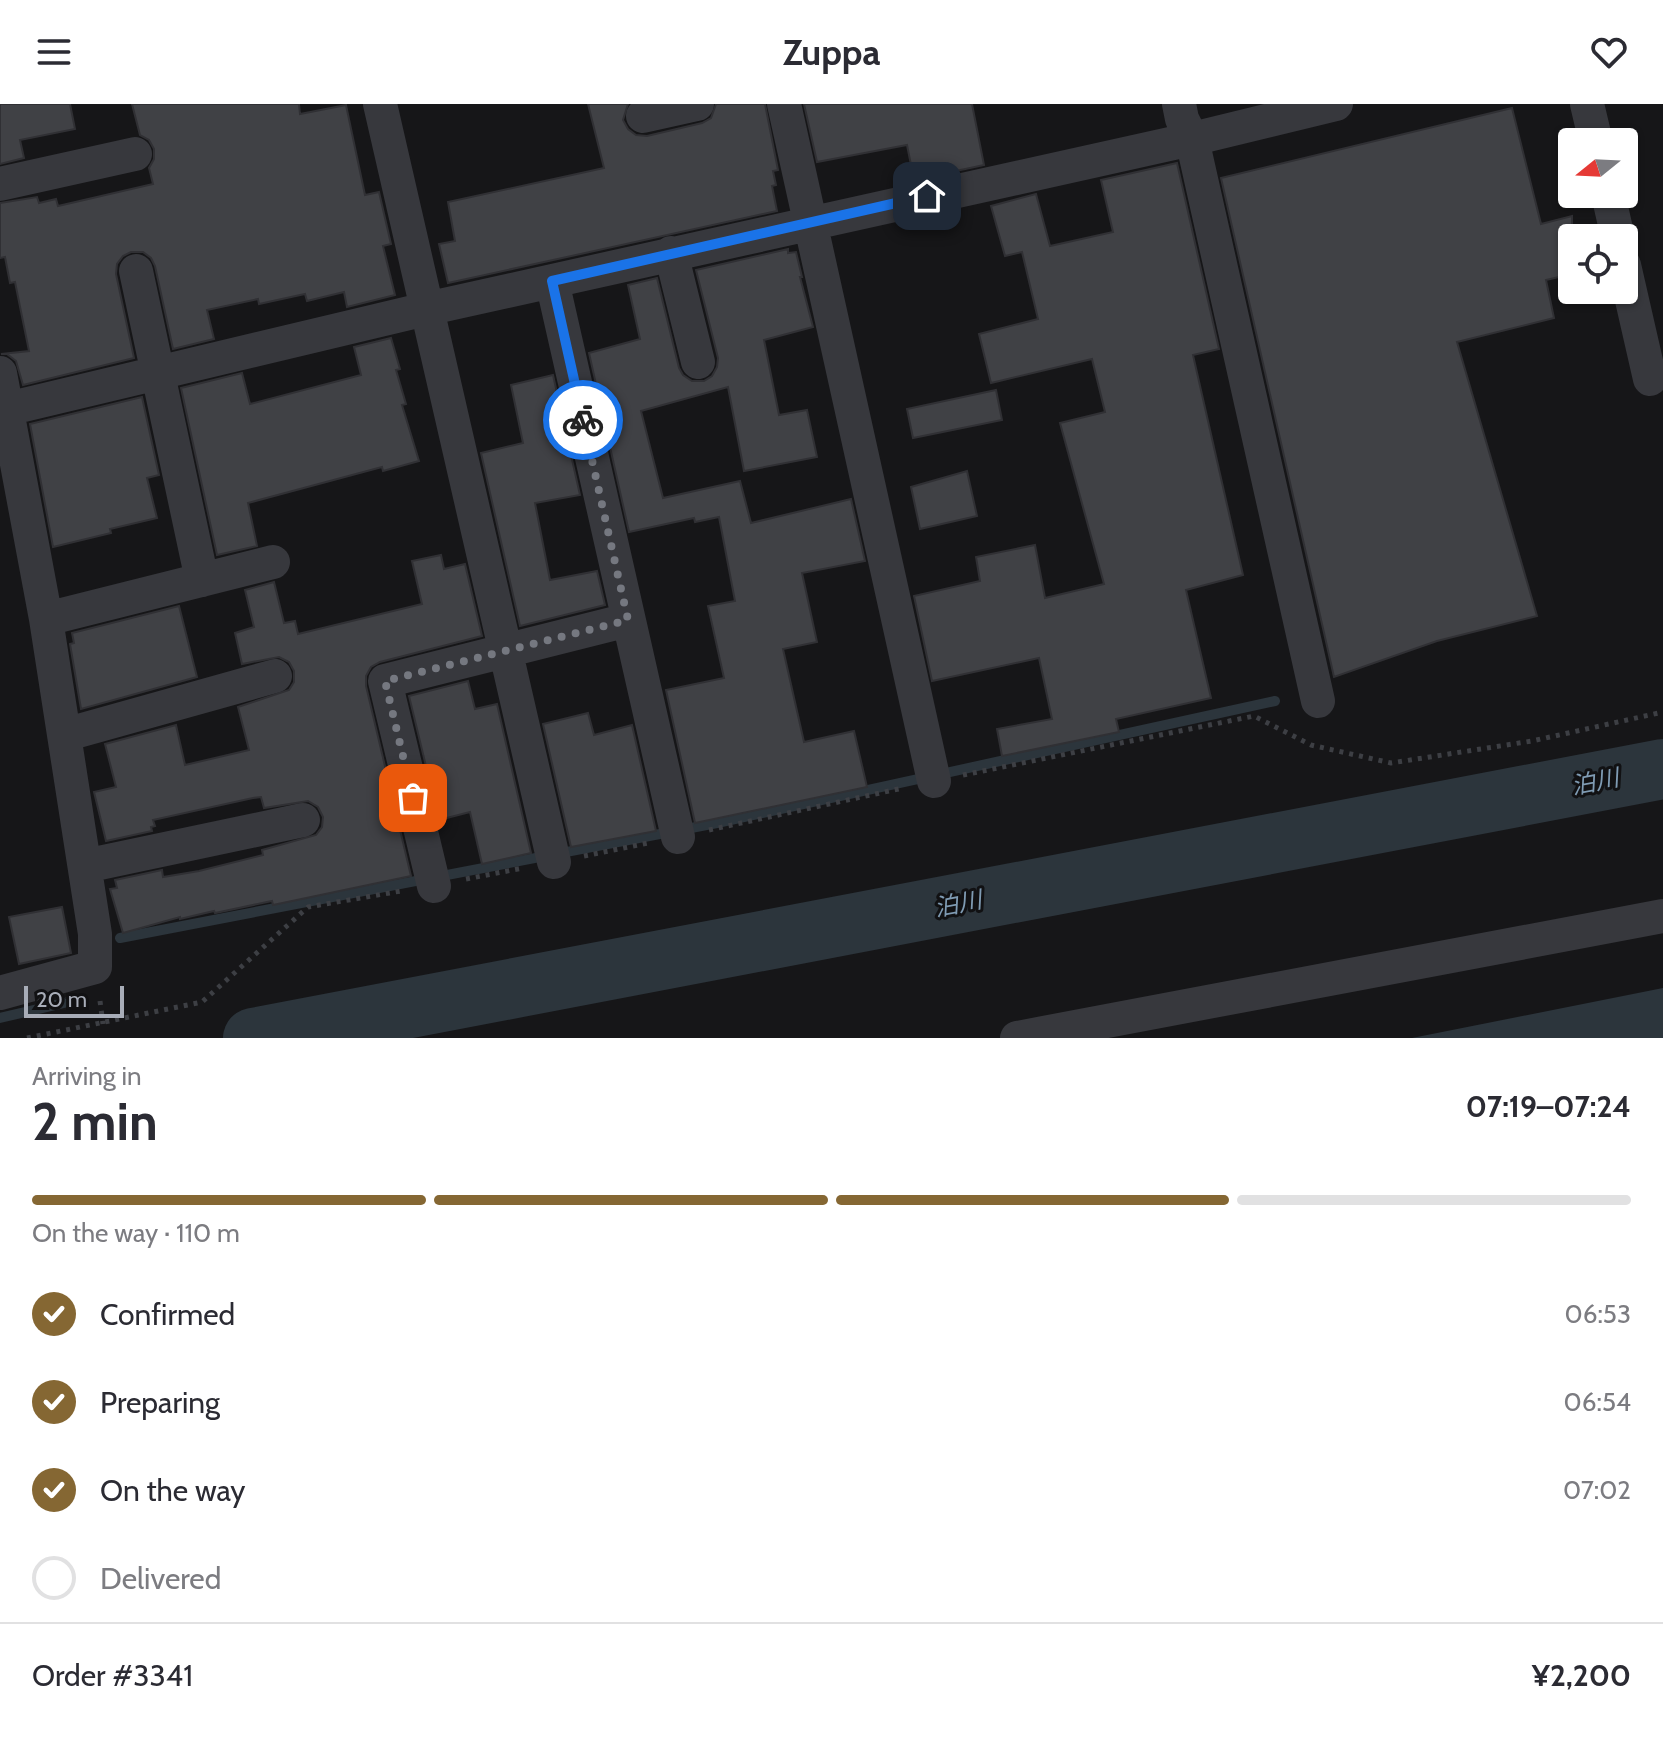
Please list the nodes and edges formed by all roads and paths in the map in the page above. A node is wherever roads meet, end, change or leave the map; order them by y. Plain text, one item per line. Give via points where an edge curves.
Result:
1 (380, 104) edge
2 (697, 104) edge
3 (784, 104) edge
4 (1179, 104) edge
5 (1336, 104) edge
6 (1587, 104) edge
7 (643, 116) dead end
8 (1593, 128) edge
9 (1192, 139) junction
10 (135, 154) dead end
11 (0, 184) edge
12 (809, 222) junction
13 (671, 253) junction
14 (136, 271) dead end
15 (552, 281) junction
16 (1633, 304) edge
17 (426, 309) junction
18 (698, 362) dead end
19 (159, 372) junction
20 (0, 373) edge
21 (1650, 379) dead end
22 (7, 409) junction
23 (273, 562) dead end
24 (202, 580) junction
25 (46, 619) junction
26 (628, 620) junction
27 (505, 652) junction
28 (275, 676) dead end
29 (1318, 701) dead end
30 (64, 735) junction
31 (934, 781) dead end
32 (303, 820) dead end
33 (678, 837) dead end
34 (554, 862) dead end
35 (85, 866) junction
36 (434, 886) dead end
37 (1663, 916) edge
38 (0, 993) edge
39 (202, 1002) dead end
40 (27, 1038) edge
41 (1017, 1038) edge

1 - 17 street
2 - 7 street
3 - 12 street
4 - 9 street
5 - 9 street
6 - 8 street
9 - 12 street
9 - 29 street
10 - 11 street
12 - 13 street
12 - 31 street
13 - 15 street
13 - 18 street
14 - 19 street
15 - 17 street
15 - 26 street
16 - 21 street
17 - 19 street
17 - 27 street
19 - 22 street
19 - 24 street
20 - 22 street
22 - 25 street
23 - 24 street
24 - 25 street
25 - 30 street
26 - 27 street
26 - 33 street
27 - 34 street
27 - 36 street via 385,681
28 - 30 street
30 - 35 street
32 - 35 street
35 - 38 street via 95,967
37 - 41 street
39 - 40 path

